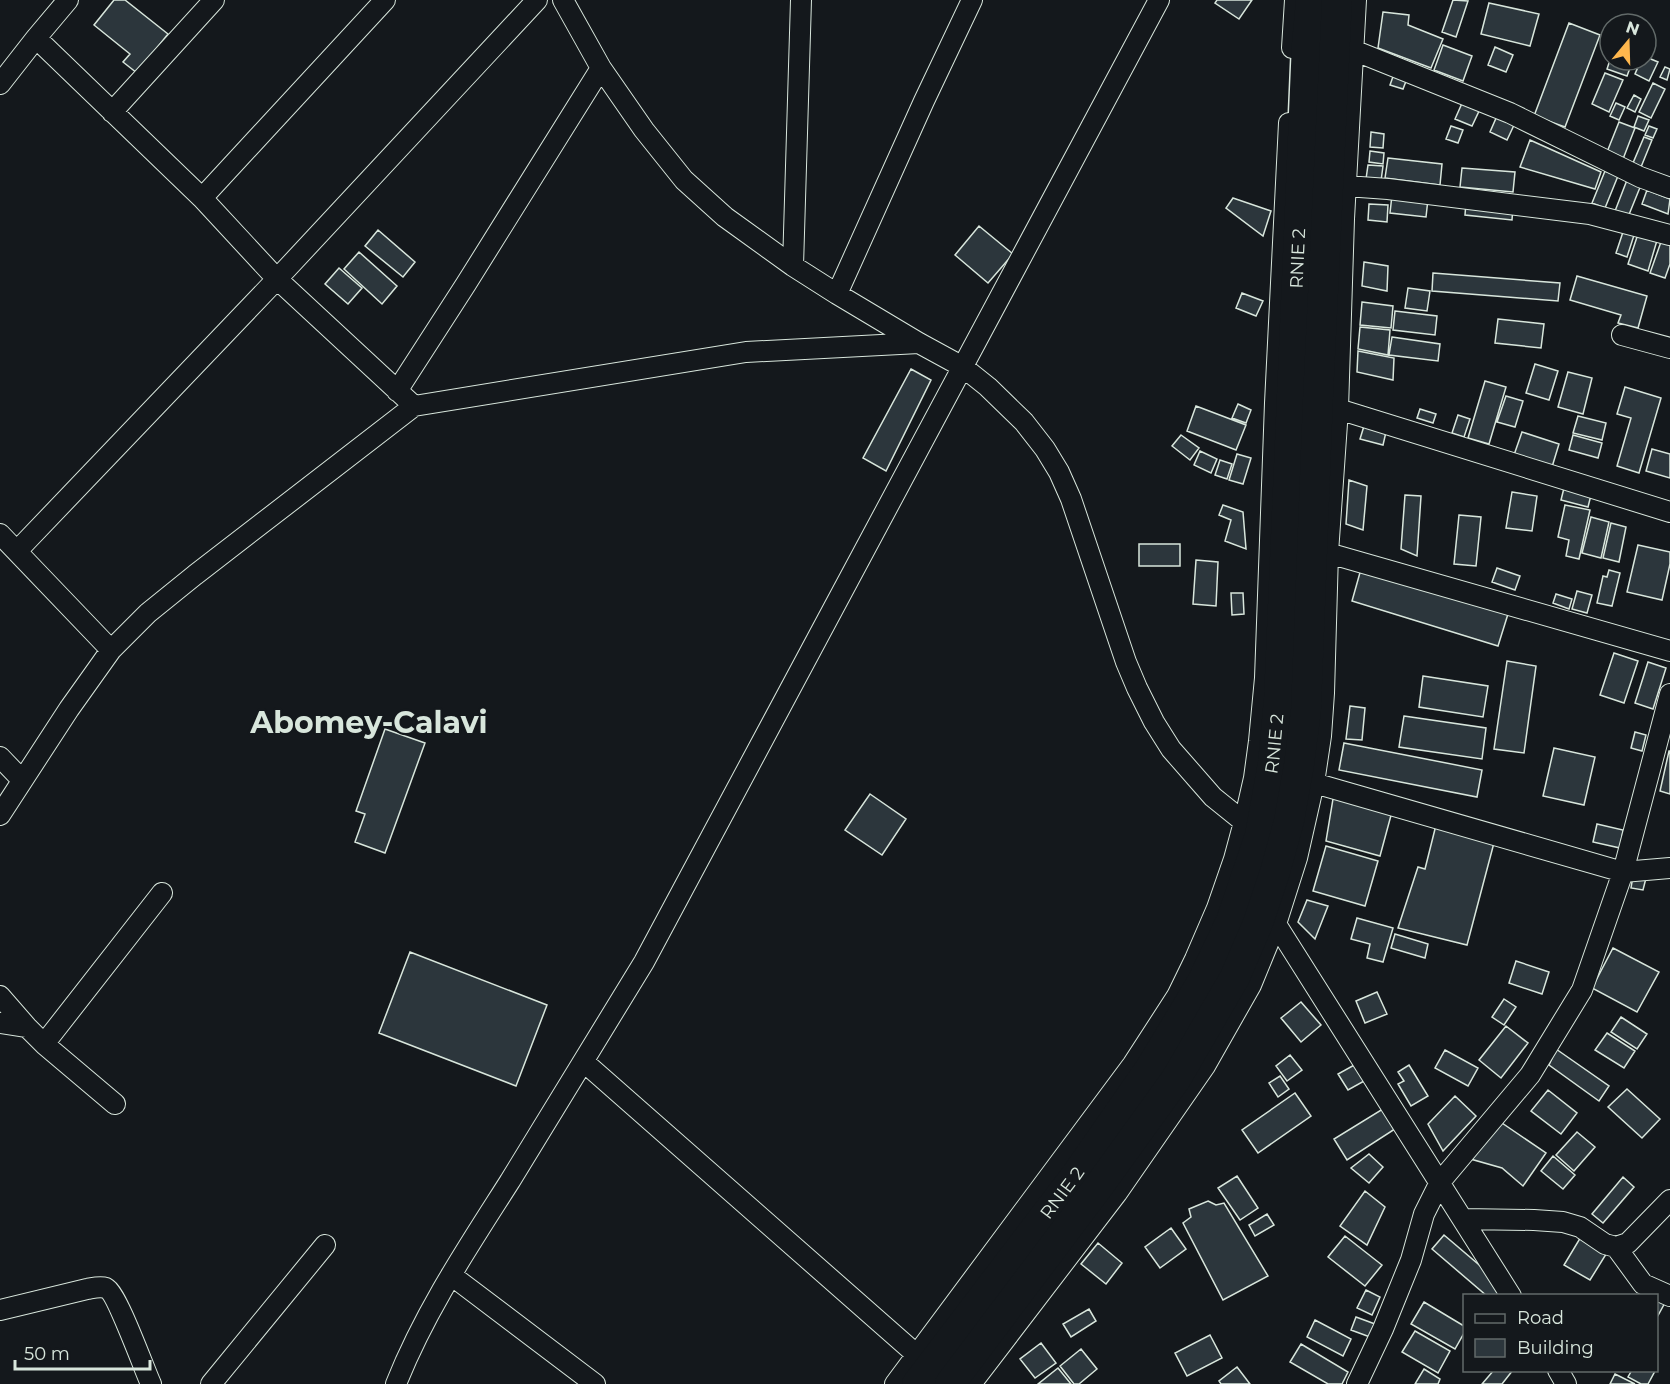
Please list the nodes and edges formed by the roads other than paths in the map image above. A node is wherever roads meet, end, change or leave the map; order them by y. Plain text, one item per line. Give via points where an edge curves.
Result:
1 (214, 0) edge
2 (385, 0) edge
3 (537, 0) edge
4 (563, 0) edge
5 (801, 0) edge
6 (972, 0) edge
7 (1159, 0) edge
8 (1295, 0) edge
9 (1311, 0) edge
10 (1337, 0) edge
11 (1356, 0) edge
12 (64, 1) edge
13 (36, 38) junction
14 (1353, 50) junction
15 (601, 69) junction
16 (0, 84) edge
17 (111, 112) junction
18 (1346, 186) junction
19 (1670, 188) edge
20 (202, 198) junction
21 (1670, 235) edge
22 (794, 266) junction
23 (277, 279) junction
24 (837, 294) junction
25 (1622, 335) dead end
26 (919, 343) junction
27 (1670, 348) edge
28 (963, 367) junction
29 (397, 391) junction
30 (414, 406) junction
31 (1338, 409) junction
32 (1670, 512) edge
33 (0, 534) edge
34 (18, 551) junction
35 (1328, 553) junction
36 (111, 650) junction
37 (1670, 651) edge
38 (1670, 694) edge
39 (0, 757) edge
40 (22, 780) junction
41 (1314, 783) junction
42 (0, 815) edge
43 (1244, 822) junction
44 (1670, 868) edge
45 (1623, 872) junction
46 (162, 893) dead end
47 (1276, 924) junction
48 (0, 996) edge
49 (0, 1023) edge
50 (27, 1027) junction
51 (44, 1044) junction
52 (584, 1062) junction
53 (115, 1104) dead end
54 (1440, 1182) junction
55 (1670, 1200) edge
56 (1463, 1219) junction
57 (325, 1245) dead end
58 (1616, 1247) junction
59 (451, 1275) junction
60 (1510, 1294) edge
61 (1670, 1296) edge
62 (0, 1310) edge
63 (917, 1370) edge
64 (980, 1381) edge
65 (151, 1384) edge
66 (211, 1384) edge
67 (396, 1384) edge
68 (594, 1384) edge
69 (895, 1384) edge
70 (950, 1384) edge
71 (1357, 1384) edge

1 - 17 street
2 - 20 street
3 - 23 street
4 - 15 street
5 - 22 street
6 - 24 street
7 - 28 street
8 - 43 street via 1265,678 1259,741
9 - 63 highway, RNIE 2 / RNIE 2 via 1279,698 1260,835 1232,921 1178,1025 1076,1175
10 - 70 highway, RNIE 2 / RNIE 2 via 1306,710 1289,821 1275,872 1235,977 1176,1079
11 - 14 street
12 - 13 street
13 - 16 street
13 - 17 street
14 - 18 street
14 - 19 street via 1510,113
15 - 22 street via 684,180 725,217
15 - 29 street
17 - 20 street
18 - 21 street via 1590,214
18 - 31 street
20 - 23 street
22 - 24 street
23 - 29 street
23 - 34 street
24 - 26 street
25 - 27 street
26 - 28 street
26 - 30 street via 746,352
28 - 43 street via 1005,402 1045,449 1071,499 1126,662 1154,722 1185,766 1213,797
28 - 52 street via 644,962
29 - 30 street
30 - 36 street via 195,575
31 - 32 street
31 - 35 street
33 - 34 street
34 - 36 street
35 - 37 street
35 - 41 street via 1324,693
36 - 40 street
38 - 45 street
39 - 40 street
40 - 42 street
41 - 45 street
41 - 47 street via 1297,858
43 - 63 street via 1217,908 1177,996 1134,1064
44 - 45 street
45 - 54 street via 1582,990 1530,1075
46 - 51 street
47 - 54 street
47 - 64 street via 1251,985 1205,1066
48 - 50 street
49 - 50 street
50 - 51 street
51 - 53 street
52 - 59 street
52 - 63 street
54 - 56 street
54 - 71 street via 1424,1214 1411,1260 1383,1329
55 - 58 street via 1628,1243
56 - 58 street via 1563,1222
56 - 60 street
57 - 66 street
58 - 61 street via 1643,1284
59 - 67 street via 426,1316
59 - 68 street
62 - 65 street via 87,1289 107,1289 122,1312
63 - 69 street

